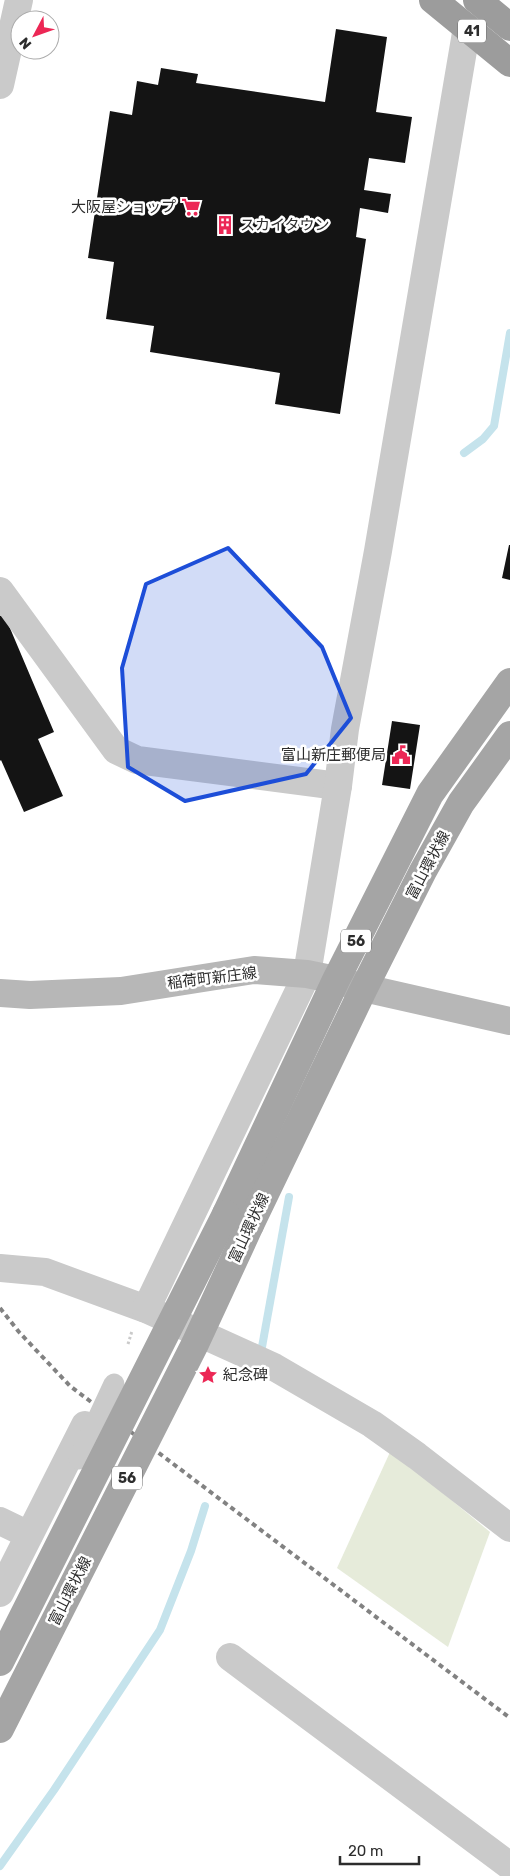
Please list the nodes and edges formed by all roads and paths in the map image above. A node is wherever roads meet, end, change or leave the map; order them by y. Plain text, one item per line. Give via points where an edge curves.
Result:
1 (19, 0) edge
2 (433, 0) edge
3 (477, 0) edge
4 (467, 27) junction
5 (510, 27) edge
6 (510, 63) edge
7 (0, 85) edge
8 (0, 591) edge
9 (510, 682) edge
10 (510, 735) edge
11 (338, 786) junction
12 (306, 974) junction
13 (336, 980) junction
14 (364, 988) junction
15 (0, 993) edge
16 (510, 1021) edge
17 (238, 1220) junction
18 (0, 1268) edge
19 (146, 1309) junction
20 (114, 1384) dead end
21 (86, 1424) dead end
22 (79, 1459) dead end
23 (0, 1520) edge
24 (510, 1528) edge
25 (29, 1536) junction
26 (0, 1592) edge
27 (230, 1658) dead end
28 (0, 1662) edge
29 (0, 1729) edge
30 (510, 1866) edge

1 - 7 street
2 - 4 highway, 41
3 - 5 highway, 41
4 - 6 highway, 41
4 - 11 street via 345,729
8 - 11 street via 116,750 137,760
9 - 13 main road, 富山環状線 / 56 via 430,794
10 - 14 main road, 富山環状線 / 56 via 461,803
11 - 12 street
12 - 13 main road, 稲荷町新庄線
12 - 15 main road, 稲荷町新庄線 via 254,970 121,991
12 - 19 street
13 - 14 main road, 稲荷町新庄線
13 - 17 main road, 富山環状線 / 56
14 - 16 main road, 稲荷町新庄線
14 - 17 main road, 富山環状線 / 56
17 - 28 main road, 富山環状線 / 56, bridge
17 - 29 main road, 富山環状線 / 56, bridge via 195,1344
18 - 19 street via 44,1272
19 - 24 street via 274,1366 372,1424
20 - 22 street, bridge
21 - 25 street
23 - 25 street
25 - 26 street
27 - 30 street

